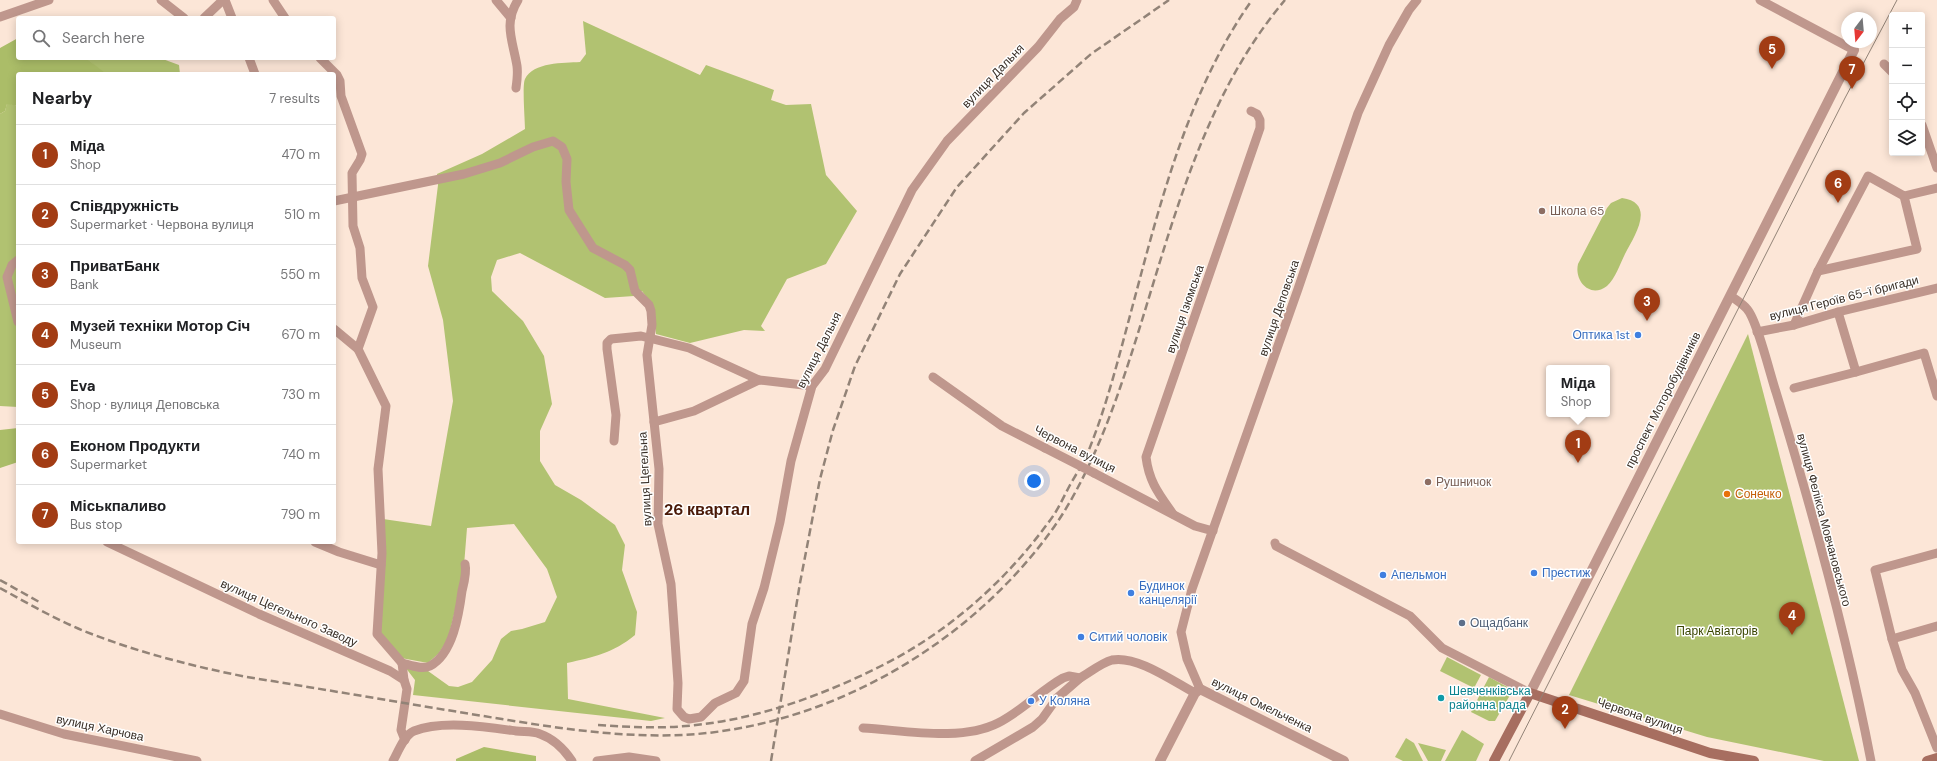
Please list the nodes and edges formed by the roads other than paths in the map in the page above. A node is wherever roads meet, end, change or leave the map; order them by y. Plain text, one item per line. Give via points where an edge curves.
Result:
1 (49, 0) edge
2 (161, 0) edge
3 (224, 0) edge
4 (273, 0) edge
5 (496, 0) edge
6 (518, 0) edge
7 (1077, 0) edge
8 (1417, 0) edge
9 (1760, 0) edge
10 (181, 16) edge
11 (206, 16) edge
12 (231, 16) edge
13 (284, 16) edge
14 (0, 17) edge
15 (511, 18) junction
16 (1854, 50) joint
17 (250, 60) edge
18 (322, 60) edge
19 (1884, 64) dead end
20 (1889, 69) edge
21 (254, 72) edge
22 (334, 72) edge
23 (336, 74) edge
24 (516, 88) dead end
25 (1251, 111) dead end
26 (1925, 134) edge
27 (1937, 168) edge
28 (1937, 188) edge
29 (353, 196) junction
30 (1904, 196) junction
31 (336, 200) edge
32 (336, 207) edge
33 (16, 262) edge
34 (1818, 271) junction
35 (1937, 288) edge
36 (1731, 296) junction
37 (1838, 312) junction
38 (16, 314) edge
39 (1794, 325) junction
40 (336, 330) edge
41 (1757, 332) junction
42 (650, 338) junction
43 (358, 349) junction
44 (1856, 372) junction
45 (933, 377) dead end
46 (759, 380) junction
47 (812, 386) junction
48 (1794, 388) dead end
49 (1937, 396) edge
50 (654, 422) junction
51 (614, 440) dead end
52 (1174, 514) junction
53 (1213, 531) junction
54 (1275, 543) dead end
55 (111, 544) edge
56 (320, 544) edge
57 (1937, 553) edge
58 (465, 564) dead end
59 (382, 565) junction
60 (1937, 626) edge
61 (1181, 632) joint
62 (1892, 639) junction
63 (402, 663) junction
64 (1080, 678) junction
65 (404, 680) junction
66 (1198, 691) junction
67 (1530, 693) junction
68 (0, 714) edge
69 (684, 717) joint
70 (862, 728) dead end
71 (405, 740) junction
72 (1937, 748) edge
73 (1937, 758) edge
74 (197, 761) edge
75 (393, 761) edge
76 (572, 761) edge
77 (597, 761) edge
78 (656, 761) edge
79 (975, 761) edge
80 (1160, 761) edge
81 (1344, 761) edge
82 (1494, 761) edge
83 (1754, 761) edge
84 (1871, 761) edge
85 (1927, 761) edge

1 - 14 street
2 - 10 street
3 - 11 street
3 - 12 street
4 - 13 street
5 - 15 street
6 - 15 street
7 - 47 street, вулиця Дальня via 1074,7 1060,19 1038,47 947,141 912,190 825,369
8 - 53 street, вулиця Деповська via 1389,45 1358,112
9 - 16 street
15 - 24 street via 509,36 517,67
16 - 36 street, проспект Моторобудівників
17 - 21 street
18 - 22 street
19 - 20 street
23 - 29 street via 340,81 341,96 362,154 352,173
25 - 52 street, вулиця Ізюмська via 1257,114 1260,128 1146,457 1148,474
26 - 27 street
28 - 30 street
29 - 31 street
29 - 32 street
29 - 42 street, вулиця Цегельна via 464,174 553,140 562,147 567,159 569,210 593,248 630,270 635,291 649,305 651,311
29 - 43 street via 352,226 360,248 362,278 373,307
30 - 34 street via 1868,176
30 - 34 street via 1917,249
33 - 38 street via 7,277
34 - 39 street
35 - 37 street, вулиця Героїв 65-ї бригади
36 - 41 street, вулиця Фелікса Мовчановського via 1748,309
36 - 67 street, проспект Моторобудівників
37 - 39 street, вулиця Героїв 65-ї бригади
37 - 44 street
39 - 41 street, вулиця Героїв 65-ї бригади
40 - 43 street
41 - 84 street, вулиця Фелікса Мовчановського via 1833,595
42 - 46 street via 689,348
42 - 50 street, вулиця Цегельна via 646,355
42 - 51 street via 633,336 611,339 607,343 616,415
43 - 59 street via 386,406 378,469
44 - 48 street
44 - 49 street via 1924,353
45 - 52 street, Червона вулиця, bridge via 1002,426
46 - 47 street
46 - 50 street via 694,411
47 - 69 street, вулиця Дальня via 791,461 764,588 752,624 744,682 736,693 715,703 704,715 690,719
50 - 69 street, вулиця Цегельна via 659,469 658,524 671,584 678,683 677,709
52 - 53 street, Червона вулиця via 1195,526
53 - 61 street, вулиця Деповська via 1192,589
54 - 67 street, Червона вулиця via 1276,546 1410,616 1442,648
55 - 65 street, вулиця Цегельного Заводу via 258,614 390,671
56 - 59 street
57 - 62 street via 1875,570
58 - 63 street via 458,618 451,640 441,655 429,666
59 - 63 street via 377,634
60 - 62 street
61 - 66 street, вулиця Омельченка
62 - 72 street via 1902,670 1915,693
63 - 65 street
64 - 66 street via 1111,660 1124,659 1139,663
64 - 70 street via 1063,678 998,723 970,733
64 - 79 street via 1056,698 1042,719 1033,727
65 - 71 street via 407,698 401,730
66 - 80 street
66 - 81 street, вулиця Омельченка
67 - 82 main road, проспект Моторобудівників
67 - 83 main road, Червона вулиця via 1710,753
68 - 74 street, вулиця Харчова via 64,734
71 - 75 street
71 - 76 street via 412,732 440,726 480,726 532,732 551,739 565,750
73 - 85 main road
77 - 78 street via 629,757

